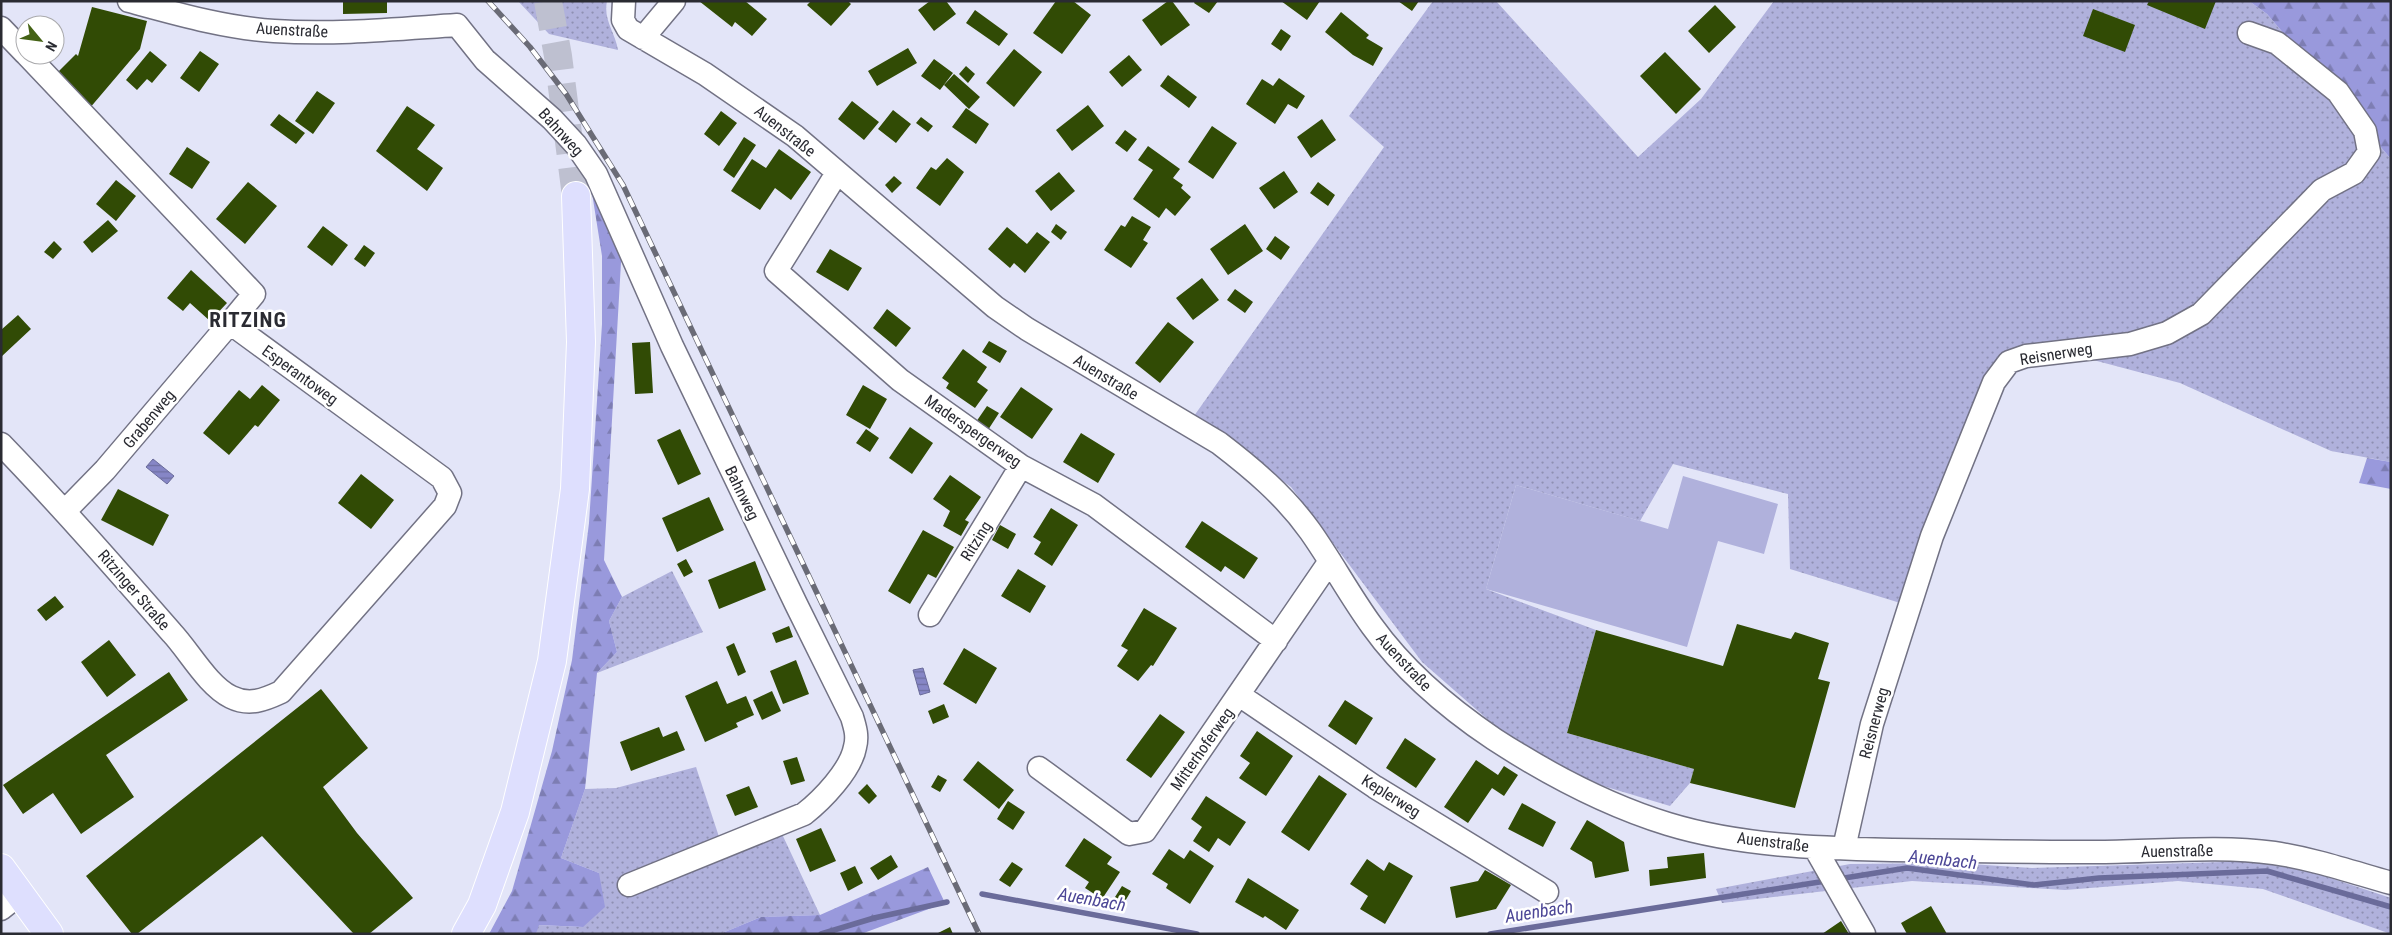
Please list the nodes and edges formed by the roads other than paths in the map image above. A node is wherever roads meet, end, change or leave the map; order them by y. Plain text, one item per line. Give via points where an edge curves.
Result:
1 (129, 1) edge
2 (624, 1) edge
3 (674, 1) edge
4 (457, 25) joint
5 (1, 28) edge
6 (2249, 33) dead end
7 (643, 38) junction
8 (15, 43) edge
9 (36, 65) edge
10 (837, 173) junction
11 (576, 196) tunnel mouth
12 (230, 324) junction
13 (1, 444) edge
14 (1022, 466) junction
15 (65, 511) junction
16 (1330, 561) junction
17 (930, 615) dead end
18 (1276, 641) junction
19 (281, 692) joint
20 (1239, 695) junction
21 (1039, 768) dead end
22 (1844, 848) junction
23 (1820, 857) junction
24 (1, 868) edge
25 (2391, 883) edge
26 (629, 885) dead end
27 (1548, 892) dead end
28 (11, 901) edge
29 (49, 934) edge
30 (466, 934) edge
31 (1864, 934) edge

1 - 4 street, Auenstraße via 229,26 273,31 345,33
2 - 7 street, Auenstraße via 622,20 628,29
3 - 7 street
4 - 26 street, Bahnweg via 485,60 552,119 596,174 672,346 852,717 857,734 848,764 821,801 804,814
5 - 8 street
6 - 22 street, Reisnerweg via 2277,42 2338,92 2365,131 2369,152 2354,173 2322,190 2201,314 2167,333 2130,344 2026,356 2009,362 1994,382 1929,544 1872,724
7 - 10 street, Auenstraße via 750,104 795,136
9 - 12 street via 254,294
10 - 14 street, Maderspergerweg via 776,271 900,380
10 - 16 street, Auenstraße via 1011,318 1219,443 1248,465 1290,506
11 - 30 main road via 581,342 574,489 552,661 515,812 482,905
12 - 15 street, Grabenweg via 105,470
12 - 19 street, Esperantoweg via 442,478 450,493 446,506
13 - 15 street, Ritzinger Straße
14 - 17 street, Ritzing
14 - 18 street, Maderspergerweg via 1094,505
15 - 19 street, Ritzinger Straße via 213,683 230,697 246,702 261,701
16 - 18 street, Mitterhoferweg
16 - 23 street, Auenstraße via 1372,626 1416,677 1456,712 1504,745 1586,792 1627,810 1670,825
18 - 20 street, Mitterhoferweg
20 - 21 street, Mitterhoferweg via 1145,831 1129,834
20 - 27 street, Keplerweg via 1375,787
22 - 23 street, Auenstraße
22 - 25 street, Auenstraße via 2095,852 2230,850 2309,860
23 - 31 street
24 - 28 main road
28 - 29 main road

